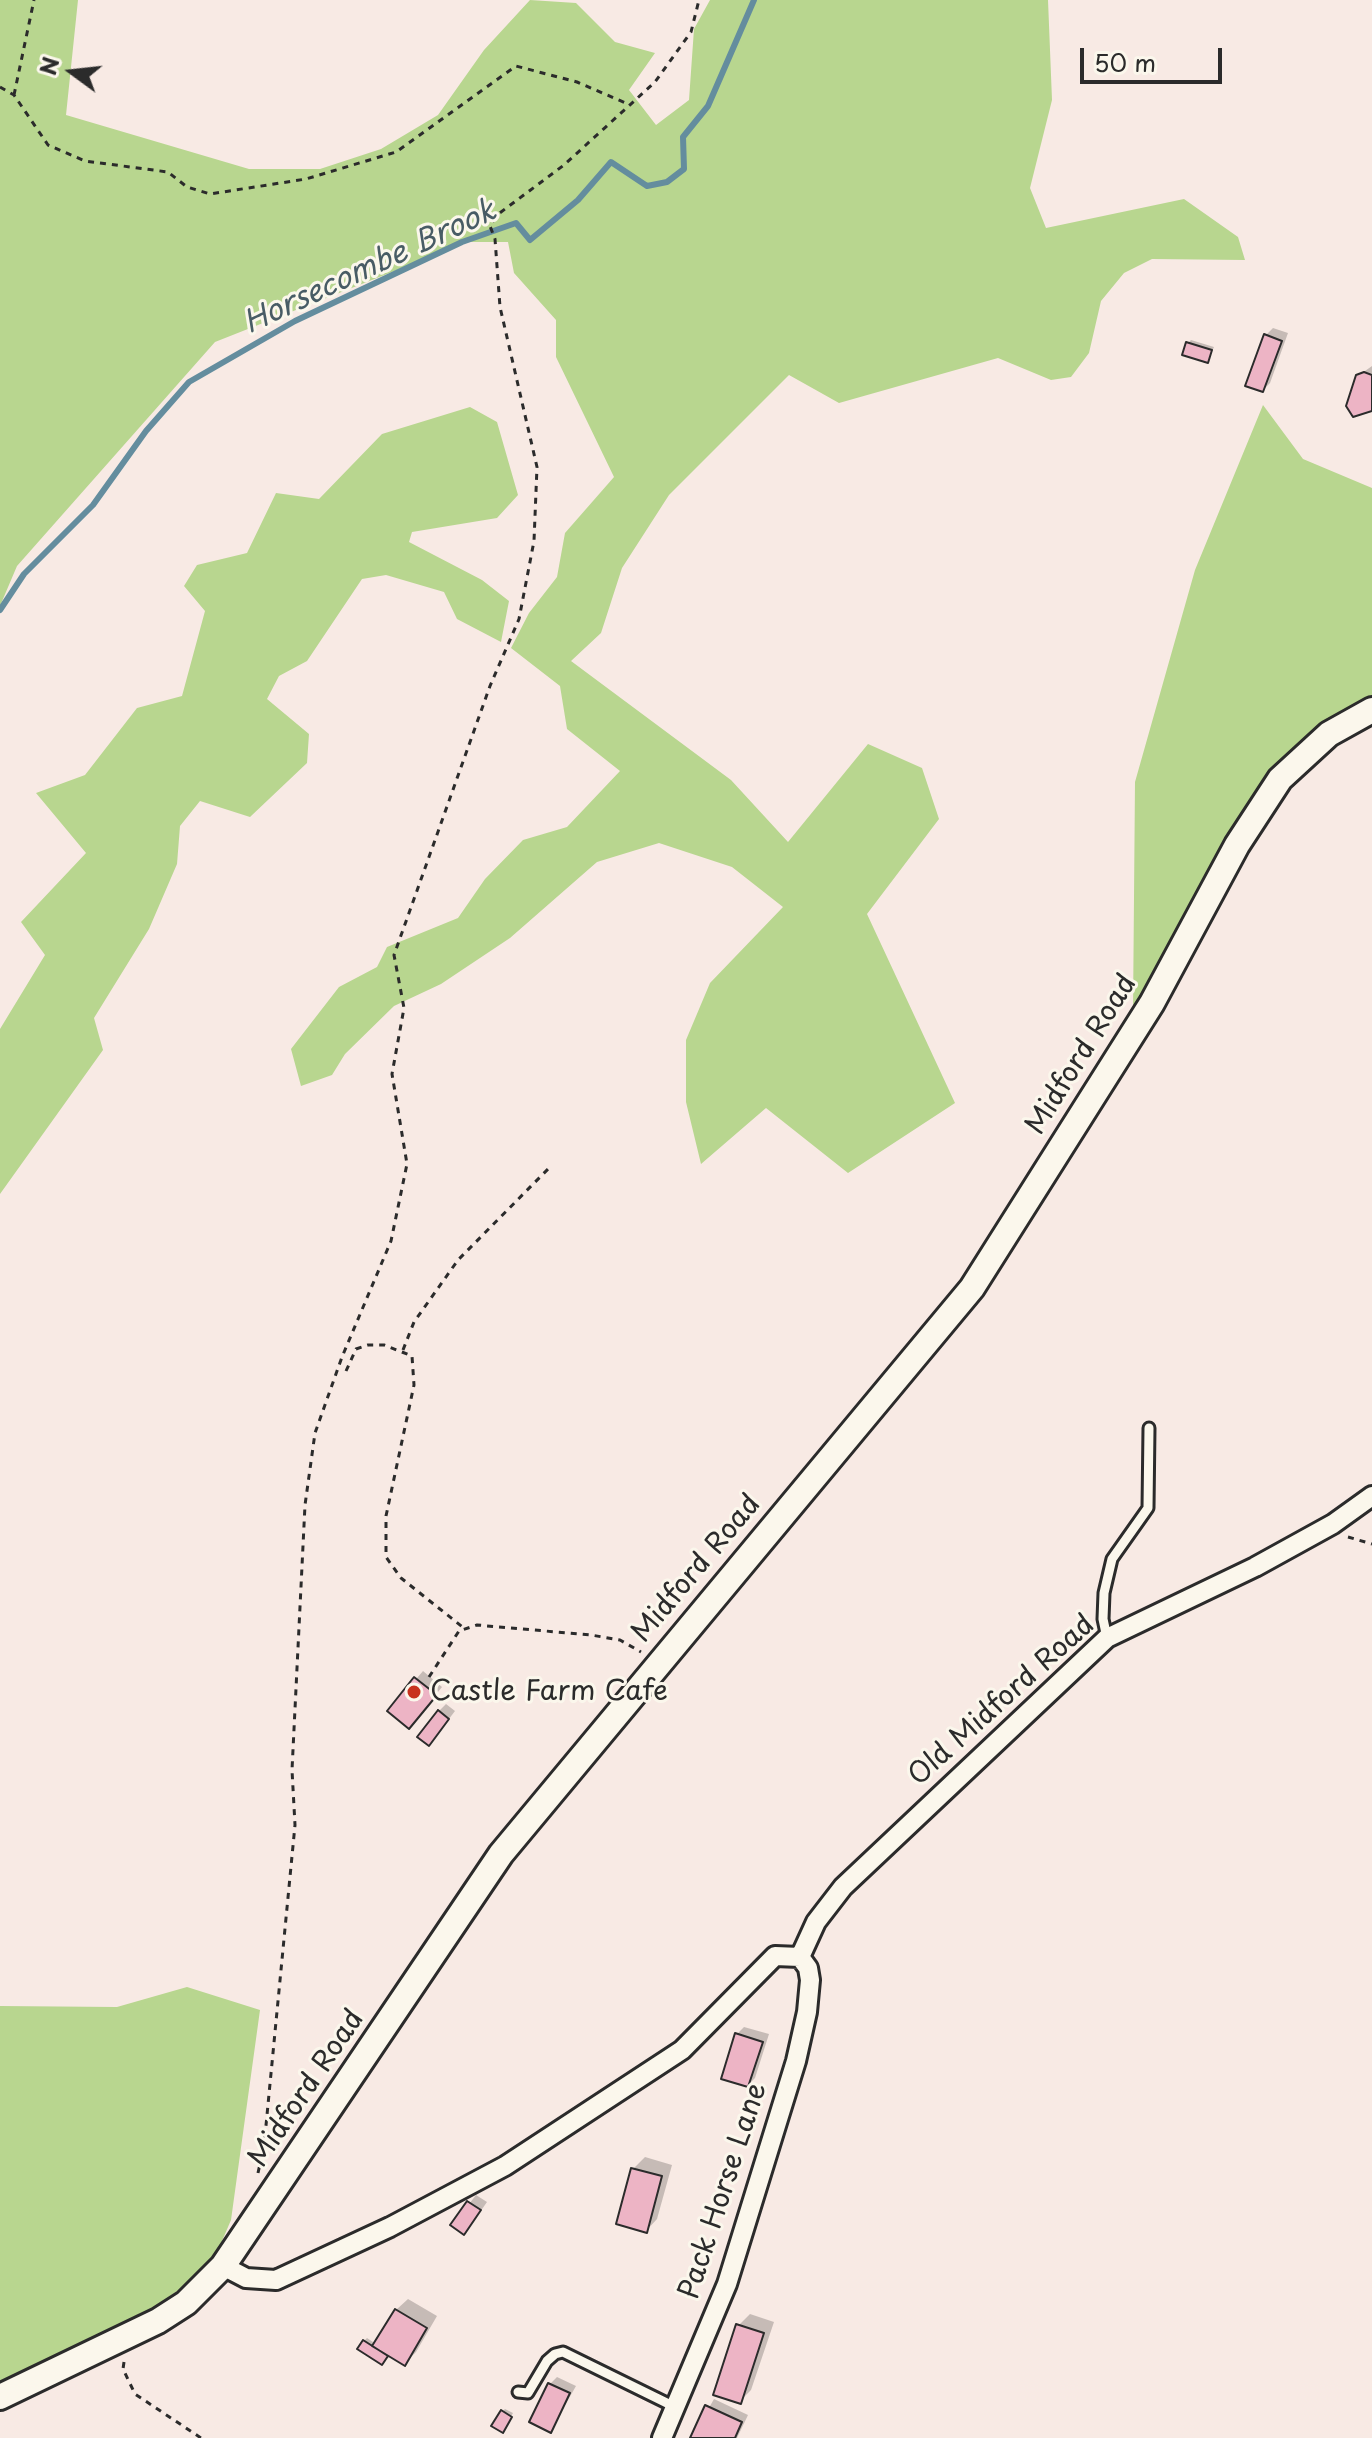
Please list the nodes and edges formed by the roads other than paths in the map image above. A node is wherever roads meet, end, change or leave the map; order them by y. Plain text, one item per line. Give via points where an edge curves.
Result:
1 (1372, 710) edge
2 (1149, 1428) dead end
3 (1372, 1496) edge
4 (1107, 1638) junction
5 (800, 1957) junction
6 (223, 2266) junction
7 (518, 2392) dead end
8 (0, 2397) edge
9 (677, 2408) junction
10 (662, 2438) edge

1 - 6 main road, Midford Road via 1329,734 1280,779 1237,845 1152,1003 972,1288 501,1854
2 - 4 lane via 1150,1499 1112,1559 1104,1593
3 - 4 street, Old Midford Road via 1333,1524
4 - 5 street, Old Midford Road via 843,1887 816,1922
5 - 6 street via 775,1956 682,2050 505,2166 276,2280 246,2278
5 - 9 street, Pack Horse Lane via 810,1980 796,2061 727,2284
6 - 8 main road, Midford Road via 186,2303
7 - 9 lane via 528,2393 547,2361 563,2352
9 - 10 street, Pack Horse Lane

